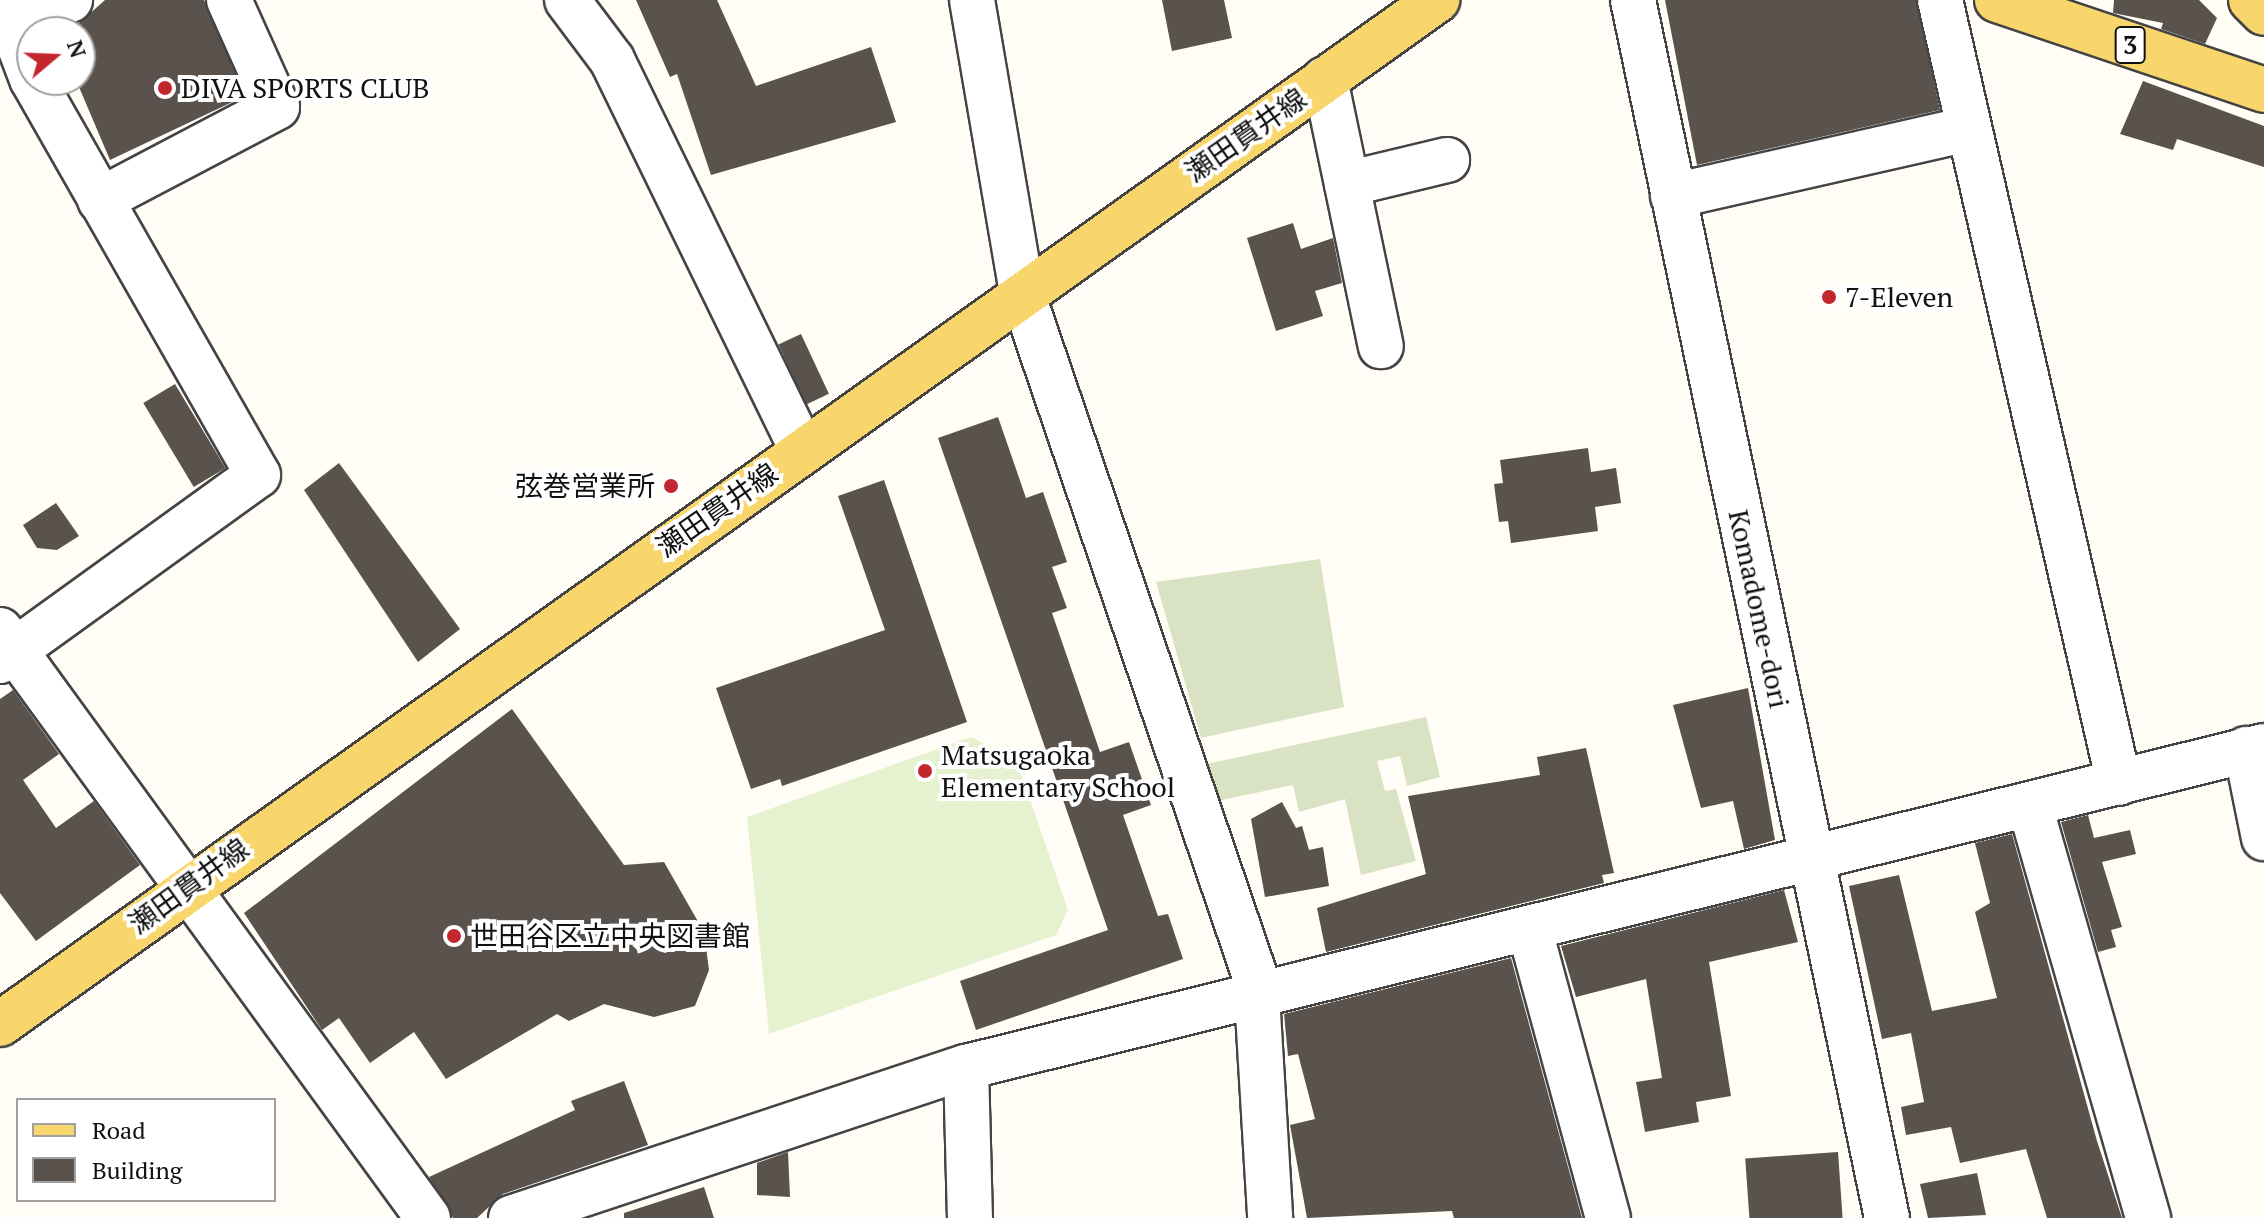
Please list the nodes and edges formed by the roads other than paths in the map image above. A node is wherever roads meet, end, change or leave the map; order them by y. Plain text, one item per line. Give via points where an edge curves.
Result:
1 (70, 0) edge
2 (229, 0) edge
3 (567, 0) edge
4 (972, 0) edge
5 (1437, 0) edge
6 (1633, 0) edge
7 (1940, 0) edge
8 (1997, 0) edge
9 (2251, 0) edge
10 (5, 10) edge
11 (2264, 13) edge
12 (16, 53) edge
13 (1325, 79) junction
14 (2264, 90) edge
15 (34, 96) edge
16 (1969, 129) junction
17 (1447, 160) dead end
18 (1347, 184) junction
19 (1673, 196) junction
20 (100, 200) junction
21 (1022, 293) junction
22 (1381, 346) dead end
23 (802, 450) junction
24 (5, 647) edge
25 (2255, 748) edge
26 (2119, 783) junction
27 (2030, 806) junction
28 (2264, 838) edge
29 (1813, 863) junction
30 (186, 887) junction
31 (1530, 931) junction
32 (1259, 995) junction
33 (0, 1024) edge
34 (966, 1067) junction
35 (428, 1218) edge
36 (511, 1218) edge
37 (970, 1218) edge
38 (1270, 1218) edge
39 (1608, 1218) edge
40 (1887, 1218) edge
41 (2148, 1218) edge

1 - 10 street
2 - 20 street via 277,107
3 - 23 street via 612,60
4 - 21 street
5 - 13 main road, 瀬田貫井線
6 - 19 street, Komadome-dori
7 - 16 street
8 - 14 main road, 3
9 - 11 main road
10 - 12 street
13 - 18 street
13 - 21 main road, 瀬田貫井線
15 - 20 street
16 - 19 street
16 - 26 street
17 - 18 street
18 - 22 street
19 - 29 street, Komadome-dori
20 - 24 street via 258,475
21 - 23 main road, 瀬田貫井線
21 - 32 street
23 - 30 main road, 瀬田貫井線
24 - 30 street
25 - 26 street
25 - 28 street
26 - 27 street
27 - 29 street
27 - 41 street
29 - 31 street
29 - 40 street, Komadome-dori
30 - 33 main road, 瀬田貫井線
30 - 35 street
31 - 32 street
31 - 39 street
32 - 34 street
32 - 38 street
34 - 36 street
34 - 37 street

